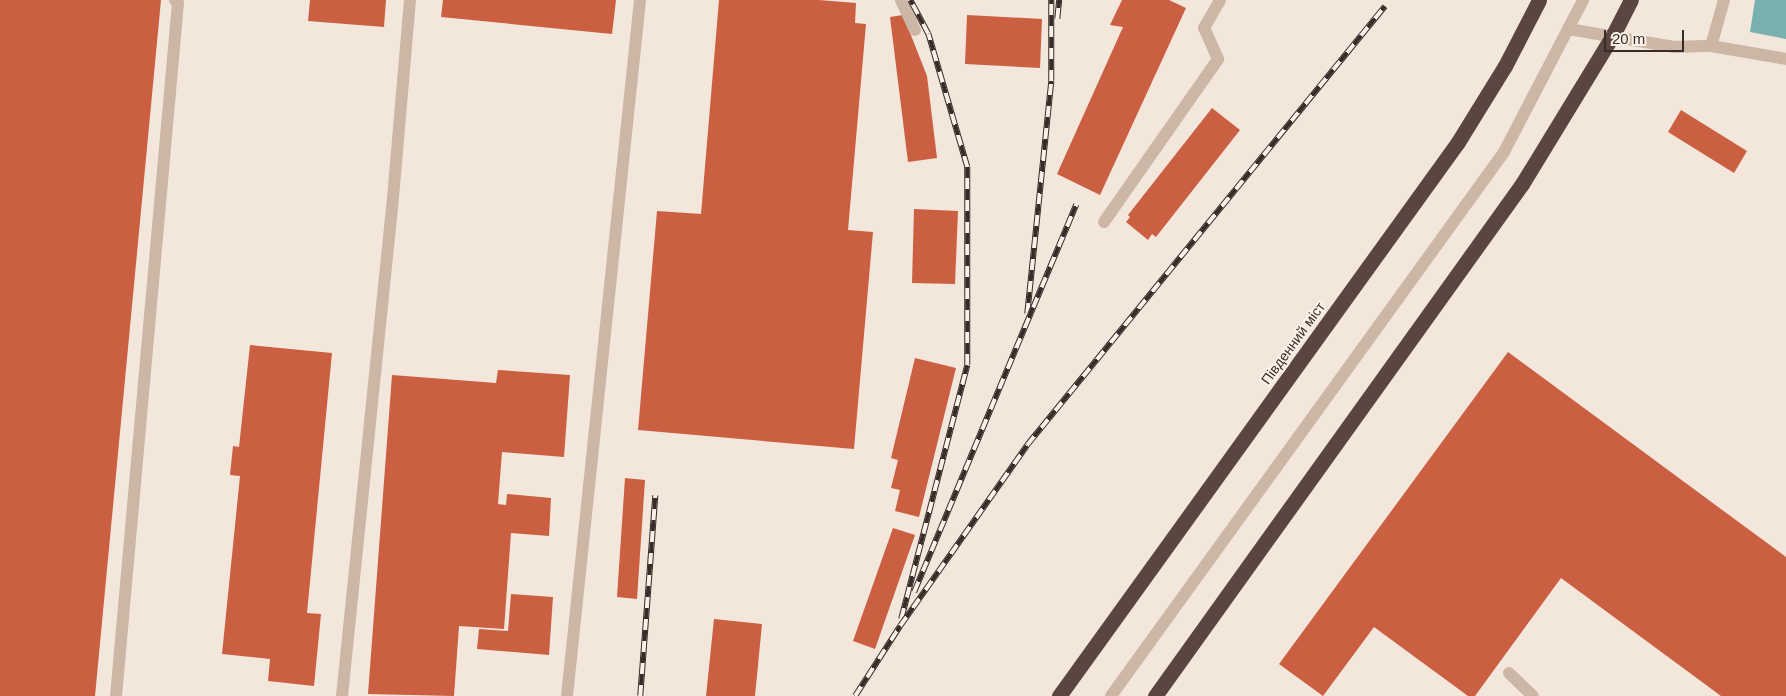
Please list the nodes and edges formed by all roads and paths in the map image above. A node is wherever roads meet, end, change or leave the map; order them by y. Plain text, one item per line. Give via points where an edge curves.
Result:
1 (175, 0) edge
2 (410, 0) edge
3 (640, 0) edge
4 (901, 0) edge
5 (1220, 0) edge
6 (1540, 0) edge
7 (1583, 0) edge
8 (1631, 0) edge
9 (1724, 0) edge
10 (1568, 29) junction
11 (915, 30) dead end
12 (1711, 46) junction
13 (1786, 59) edge
14 (1104, 222) dead end
15 (1509, 673) dead end
16 (116, 696) edge
17 (342, 696) edge
18 (567, 696) edge
19 (1059, 696) edge
20 (1111, 696) edge
21 (1155, 696) edge
22 (1533, 696) edge

1 - 16 street via 178,3
2 - 17 street
3 - 18 street
4 - 11 street
5 - 14 street via 1204,28 1218,59
6 - 19 highway, Південний міст via 1505,66 1458,142
7 - 10 street
8 - 21 highway, bridge via 1522,184
9 - 12 street
10 - 12 street via 1674,47
10 - 20 street via 1504,152
12 - 13 street
15 - 22 street

